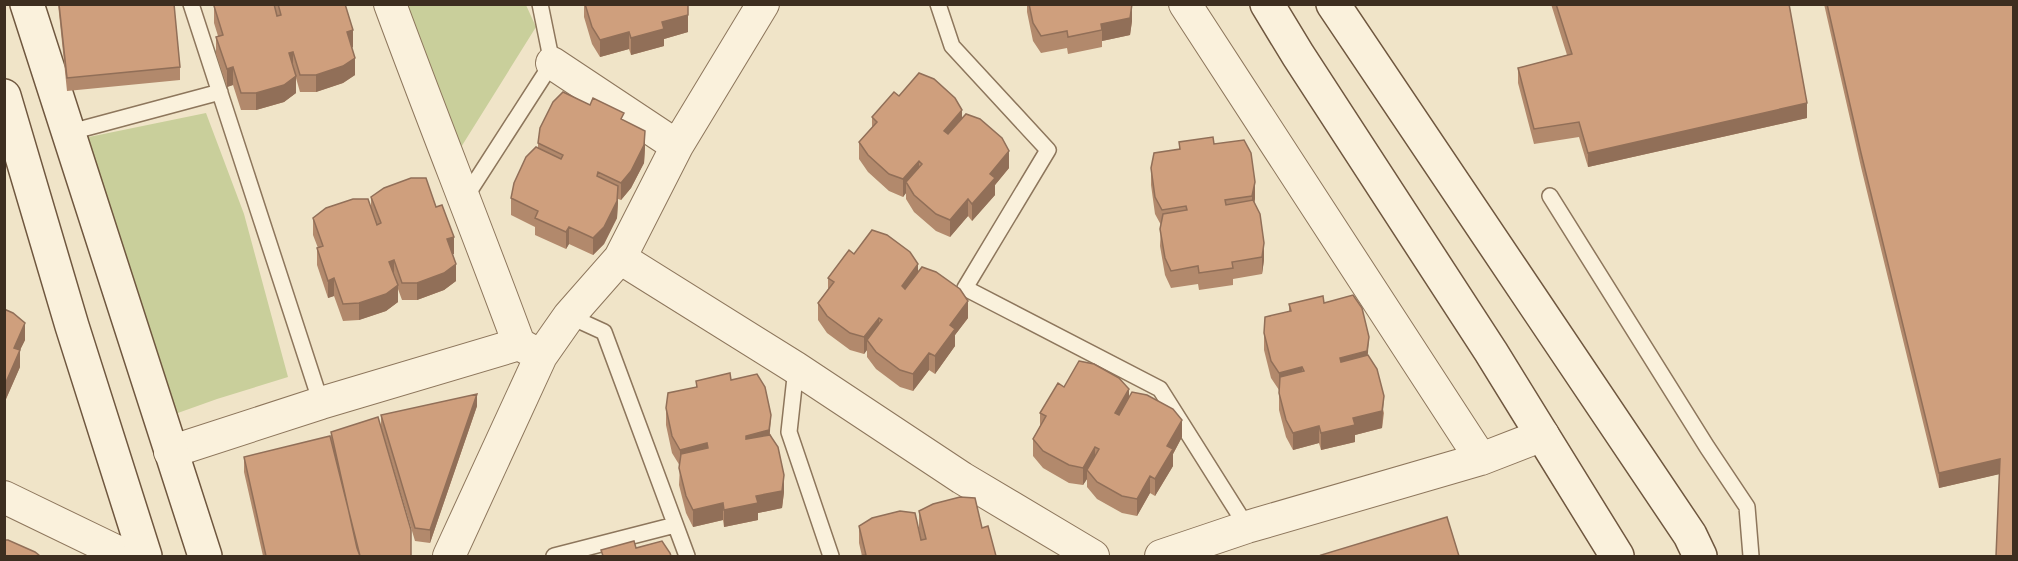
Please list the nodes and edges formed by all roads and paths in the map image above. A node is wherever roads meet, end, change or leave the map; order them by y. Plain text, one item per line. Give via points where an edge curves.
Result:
1 (27, 4) edge
2 (192, 4) edge
3 (390, 4) edge
4 (540, 4) edge
5 (763, 4) edge
6 (938, 4) edge
7 (1185, 4) edge
8 (1267, 4) edge
9 (1332, 4) edge
10 (552, 63) junction
11 (220, 92) junction
12 (4, 96) edge
13 (67, 133) junction
14 (677, 146) junction
15 (1550, 196) dead end
16 (465, 198) junction
17 (620, 258) junction
18 (569, 316) junction
19 (530, 350) junction
20 (796, 368) junction
21 (321, 403) junction
22 (1543, 435) junction
23 (170, 452) junction
24 (1481, 459) junction
25 (4, 497) edge
26 (675, 525) junction
27 (1247, 527) junction
28 (126, 556) edge
29 (144, 556) edge
30 (205, 556) edge
31 (449, 556) edge
32 (554, 556) edge
33 (687, 556) edge
34 (831, 556) edge
35 (1093, 556) edge
36 (1161, 556) edge
37 (1617, 556) edge
38 (1700, 556) edge
39 (1751, 556) edge

1 - 13 street
2 - 11 lane
3 - 16 street
4 - 10 lane
5 - 14 street
6 - 27 lane via 952,46 1048,150 965,288 1161,389
7 - 24 street
8 - 22 street
9 - 38 street
10 - 14 street
10 - 16 lane
11 - 13 lane
11 - 21 lane
12 - 29 street
13 - 23 street
14 - 17 street
15 - 39 lane via 1747,507
16 - 19 street
17 - 18 street
17 - 20 street
18 - 19 street
18 - 26 lane via 604,332
19 - 21 street
19 - 31 street
20 - 34 lane via 789,432
20 - 35 street via 962,478
21 - 23 street
22 - 24 street
22 - 37 street
23 - 30 street
24 - 27 street
25 - 28 street
26 - 32 lane
26 - 33 lane
27 - 36 street

